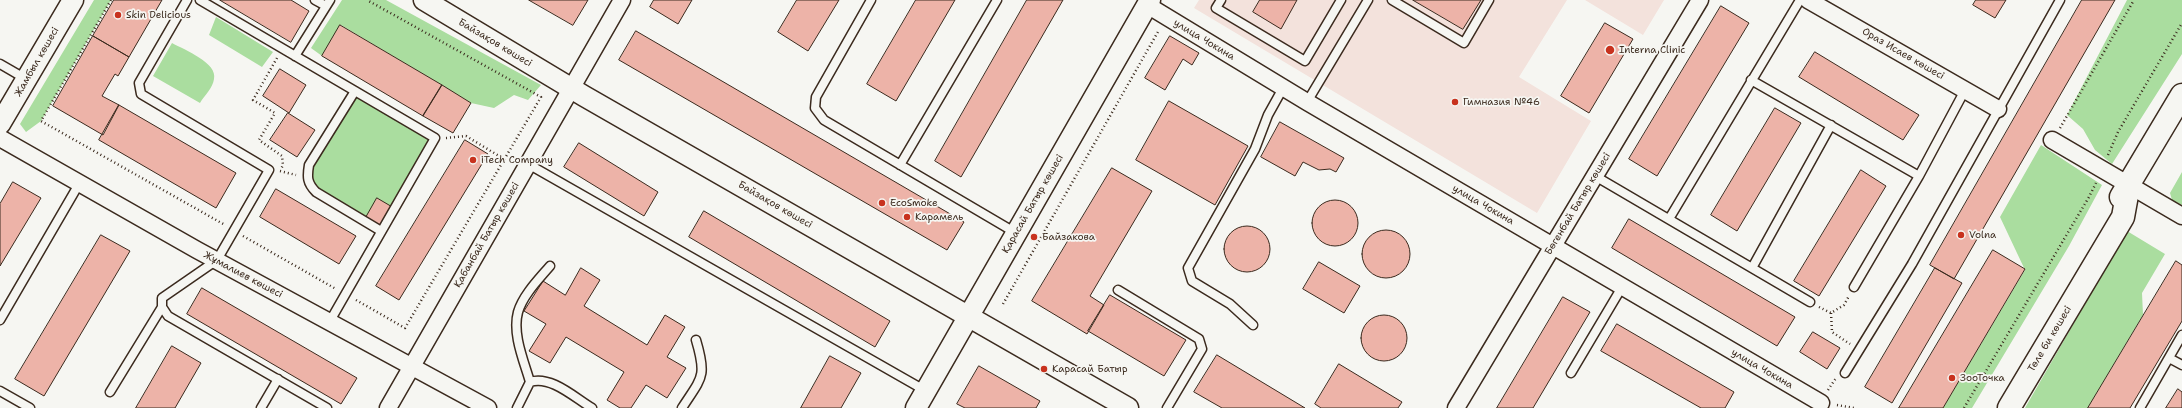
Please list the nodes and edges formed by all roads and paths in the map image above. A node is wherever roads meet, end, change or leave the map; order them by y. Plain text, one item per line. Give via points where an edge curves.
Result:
1 (73, 0) edge
2 (110, 0) edge
3 (187, 0) edge
4 (200, 0) edge
5 (316, 0) edge
6 (367, 0) edge
7 (424, 0) edge
8 (622, 0) edge
9 (871, 0) edge
10 (997, 0) edge
11 (1221, 0) edge
12 (1340, 0) edge
13 (1368, 0) edge
14 (1392, 0) edge
15 (1489, 0) edge
16 (1700, 0) edge
17 (1800, 0) edge
18 (1808, 0) edge
19 (2060, 0) edge
20 (2134, 0) edge
21 (1145, 2) edge
22 (328, 3) edge
23 (1167, 17) junction
24 (2182, 23) edge
25 (283, 48) junction
26 (295, 56) junction
27 (0, 64) edge
28 (26, 80) junction
29 (1751, 80) junction
30 (571, 88) junction
31 (1283, 88) junction
32 (1965, 90) junction
33 (355, 91) junction
34 (2182, 95) edge
35 (1307, 102) junction
36 (1998, 109) junction
37 (0, 124) edge
38 (1831, 125) junction
39 (0, 138) edge
40 (435, 138) junction
41 (2052, 140) joint
42 (504, 159) junction
43 (528, 164) junction
44 (900, 165) junction
45 (2102, 169) junction
46 (280, 172) junction
47 (1595, 176) junction
48 (1919, 176) junction
49 (307, 177) junction
50 (276, 178) dead end
51 (79, 184) junction
52 (2129, 184) junction
53 (2182, 216) edge
54 (1669, 219) junction
55 (248, 230) dead end
56 (234, 231) junction
57 (381, 231) junction
58 (1016, 233) junction
59 (245, 237) junction
60 (1553, 246) junction
61 (217, 260) junction
62 (550, 266) dead end
63 (1752, 268) junction
64 (1622, 287) junction
65 (1854, 287) joint
66 (1118, 290) dead end
67 (345, 294) junction
68 (1810, 302) joint
69 (1003, 304) dead end
70 (162, 307) junction
71 (1831, 313) junction
72 (968, 316) junction
73 (0, 320) edge
74 (330, 321) junction
75 (1253, 325) dead end
76 (2182, 335) edge
77 (696, 340) dead end
78 (1857, 353) junction
79 (2169, 358) junction
80 (2182, 365) edge
81 (412, 367) junction
82 (1571, 373) dead end
83 (1845, 373) joint
84 (278, 380) junction
85 (530, 382) junction
86 (0, 391) edge
87 (926, 391) junction
88 (110, 392) dead end
89 (1819, 405) edge
90 (485, 407) edge
91 (30, 408) edge
92 (261, 408) edge
93 (327, 408) edge
94 (388, 408) edge
95 (517, 408) edge
96 (592, 408) edge
97 (682, 408) edge
98 (916, 408) edge
99 (1128, 408) edge
100 (1167, 408) edge
101 (1456, 408) edge
102 (1964, 408) edge
103 (2009, 408) edge
104 (2140, 408) edge

1 - 28 street, Жамбыл көшесі
2 - 56 path via 41,121
3 - 56 lane via 139,83 141,94 269,170
4 - 25 lane
5 - 22 lane
6 - 42 path via 541,97
7 - 30 street, Байзақов көшесі
8 - 30 street, Қабанбай Батыр көшесі
9 - 44 lane via 816,97 815,108 824,120
10 - 44 lane
11 - 12 lane via 1216,8 1305,61
13 - 35 lane
14 - 15 lane via 1464,42
16 - 47 street, Бөгенбай Батыр көшесі
17 - 29 lane
18 - 32 street, Ораз Исаев көшесі
19 - 36 lane
20 - 41 path
21 - 23 street, улица Чокина
21 - 58 street, Қарасай Батыр көшесі
22 - 26 lane
23 - 31 street, улица Чокина
23 - 69 path
24 - 45 path via 2118,132
25 - 26 lane
25 - 46 path via 253,100 274,113 259,140 282,156 283,165
26 - 33 lane
27 - 28 lane
28 - 37 street, Жамбыл көшесі
29 - 38 lane
29 - 54 lane
30 - 43 street, Қабанбай Батыр көшесі
30 - 72 street, Байзақов көшесі
31 - 35 street, улица Чокина
31 - 75 lane via 1268,115 1255,149 1188,268 1192,281 1230,304
32 - 36 street, Ораз Исаев көшесі
32 - 48 lane
33 - 40 lane
33 - 49 lane via 310,165
34 - 52 main road, Төле би көшесі
35 - 60 street, улица Чокина
36 - 78 lane via 1912,264
38 - 48 lane
38 - 63 lane
39 - 51 street, Жұмалиев көшесі
40 - 42 path via 466,136
40 - 57 lane
41 - 45 street
42 - 67 path via 405,328
43 - 81 street, Қабанбай Батыр көшесі
43 - 87 lane
44 - 58 lane
45 - 52 street
45 - 102 path via 2090,197
46 - 49 path
46 - 50 path
47 - 54 lane
47 - 60 street, Бөгенбай Батыр көшесі
48 - 65 lane
49 - 57 lane via 310,186 316,192
51 - 61 street, Жұмалиев көшесі
51 - 73 lane
52 - 53 street
52 - 103 main road, Төле би көшесі via 2092,240 2091,270
54 - 63 lane
55 - 59 path
56 - 59 path
56 - 61 lane
57 - 67 lane
58 - 72 street, Қарасай Батыр көшесі
59 - 67 path
60 - 64 street, улица Чокина
60 - 101 street, Бөгенбай Батыр көшесі
61 - 70 lane via 162,298
61 - 74 street, Жұмалиев көшесі
62 - 85 lane via 524,299 518,312 519,344
63 - 68 lane
64 - 82 lane
64 - 89 street, улица Чокина
65 - 71 path via 1844,305
66 - 100 lane via 1199,339 1202,349
67 - 74 lane
68 - 71 path
70 - 84 lane via 168,316
70 - 88 lane
71 - 78 path via 1832,332 1850,343
72 - 87 street, Қарасай Батыр көшесі
72 - 99 street, Байзақов көшесі
74 - 81 street, Жұмалиев көшесі
76 - 79 lane
77 - 97 lane via 703,363 701,378
78 - 83 lane
79 - 80 lane
79 - 104 lane
81 - 90 street, Жұмалиев көшесі
81 - 94 street, Қабанбай Батыр көшесі
83 - 89 path via 1833,379
84 - 92 lane
84 - 93 lane
85 - 95 lane
85 - 96 lane via 538,379 550,382
86 - 91 lane
87 - 98 street, Қарасай Батыр көшесі

